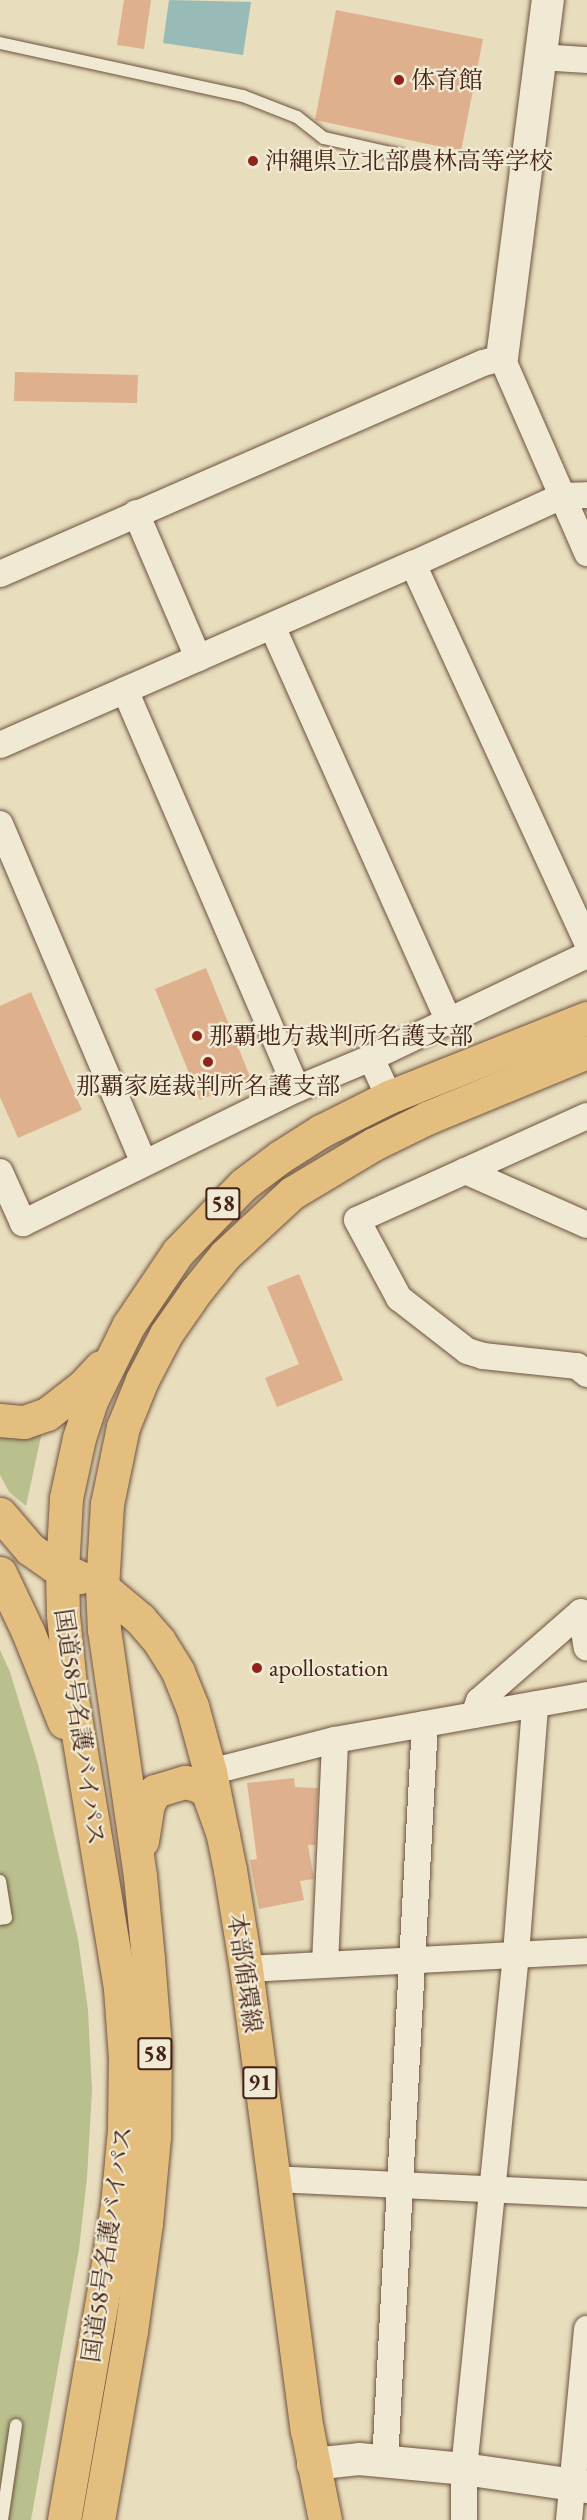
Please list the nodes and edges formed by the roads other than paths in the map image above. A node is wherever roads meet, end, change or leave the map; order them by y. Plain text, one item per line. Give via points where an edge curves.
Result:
1 (548, 0) edge
2 (0, 43) edge
3 (540, 57) junction
4 (587, 60) edge
5 (399, 155) dead end
6 (502, 358) junction
7 (574, 496) edge
8 (136, 513) junction
9 (587, 553) edge
10 (413, 564) junction
11 (0, 574) edge
12 (272, 626) junction
13 (198, 658) junction
14 (125, 690) junction
15 (0, 745) edge
16 (0, 824) edge
17 (587, 942) edge
18 (587, 955) edge
19 (587, 1018) edge
20 (448, 1020) junction
21 (587, 1052) edge
22 (371, 1058) junction
23 (297, 1089) junction
24 (389, 1097) junction
25 (587, 1116) edge
26 (144, 1163) junction
27 (465, 1172) junction
28 (0, 1173) edge
29 (587, 1225) edge
30 (110, 1358) junction
31 (587, 1374) edge
32 (0, 1420) edge
33 (0, 1514) edge
34 (62, 1570) junction
35 (0, 1573) edge
36 (102, 1587) junction
37 (587, 1648) edge
38 (587, 1695) edge
39 (535, 1705) junction
40 (474, 1715) junction
41 (425, 1724) junction
42 (335, 1740) junction
43 (82, 1765) junction
44 (210, 1772) junction
45 (223, 1835) junction
46 (140, 1876) junction
47 (0, 1881) edge
48 (0, 1918) edge
49 (587, 1951) edge
50 (516, 1954) junction
51 (414, 1960) junction
52 (325, 1964) junction
53 (246, 1969) junction
54 (273, 2179) junction
55 (400, 2185) junction
56 (491, 2189) junction
57 (587, 2194) edge
58 (587, 2329) edge
59 (0, 2462) edge
60 (385, 2462) junction
61 (313, 2464) junction
62 (464, 2469) junction
63 (580, 2486) edge
64 (2, 2520) edge
65 (64, 2520) edge
66 (98, 2520) edge
67 (325, 2520) edge
68 (464, 2520) edge
69 (569, 2520) edge

1 - 3 street
2 - 5 lane via 243,96 297,117 324,138
3 - 4 street
3 - 6 street
6 - 7 street
6 - 8 street
7 - 9 street
7 - 10 street
8 - 11 street
8 - 13 street
10 - 12 street
10 - 17 street
12 - 13 street
12 - 20 street
13 - 14 street
14 - 15 street
14 - 23 street
16 - 26 street
18 - 20 street
19 - 24 main road, 国道58号名護バイパス / 58
20 - 22 street
21 - 36 main road, 国道58号名護バイパス / 58 via 427,1118 347,1159 292,1193 225,1255 166,1334 123,1427 107,1504
22 - 23 street
22 - 24 street
23 - 26 street
24 - 30 main road, 国道58号名護バイパス / 58 via 321,1131 244,1184 178,1252
25 - 27 street
26 - 28 street via 23,1223
27 - 29 street
27 - 31 street via 357,1220 399,1298 467,1351 577,1366
30 - 32 main road via 47,1414 24,1422
30 - 34 main road, 国道58号名護バイパス / 58 via 79,1438 66,1498
33 - 34 main road, 本部循環線 via 30,1549
34 - 36 main road, 本部循環線
34 - 43 main road, 国道58号名護バイパス / 58 via 66,1648
35 - 43 main road
36 - 44 main road, 本部循環線 / 91 via 140,1618 159,1641 195,1716
36 - 46 main road, 国道58号名護バイパス / 58 via 117,1732
37 - 40 street via 582,1612 479,1701
38 - 39 street
39 - 40 street
39 - 50 street
40 - 41 street
41 - 42 street
41 - 51 street
42 - 44 street
42 - 52 street
43 - 65 main road, 国道58号名護バイパス / 58 via 120,1988 125,2058 124,2129 117,2205
44 - 45 main road, 本部循環線 / 91
45 - 46 main road via 208,1793 200,1786 185,1782 165,1786 155,1791 148,1804
45 - 53 main road, 本部循環線 / 91
46 - 66 main road, 国道58号名護バイパス / 58 via 155,2048 154,2137 132,2320
47 - 48 lane via 6,1917
49 - 50 street
50 - 51 street
50 - 56 street
51 - 52 street
51 - 55 street
52 - 53 street
53 - 54 main road, 本部循環線 / 91
54 - 55 street
54 - 61 main road, 本部循環線 / 91
55 - 56 street
55 - 60 street
56 - 57 street
56 - 62 street
58 - 63 street
59 - 64 lane via 16,2425
60 - 61 street via 345,2459
60 - 62 street
61 - 67 main road, 本部循環線 / 91
62 - 63 street
62 - 68 street
63 - 69 street

